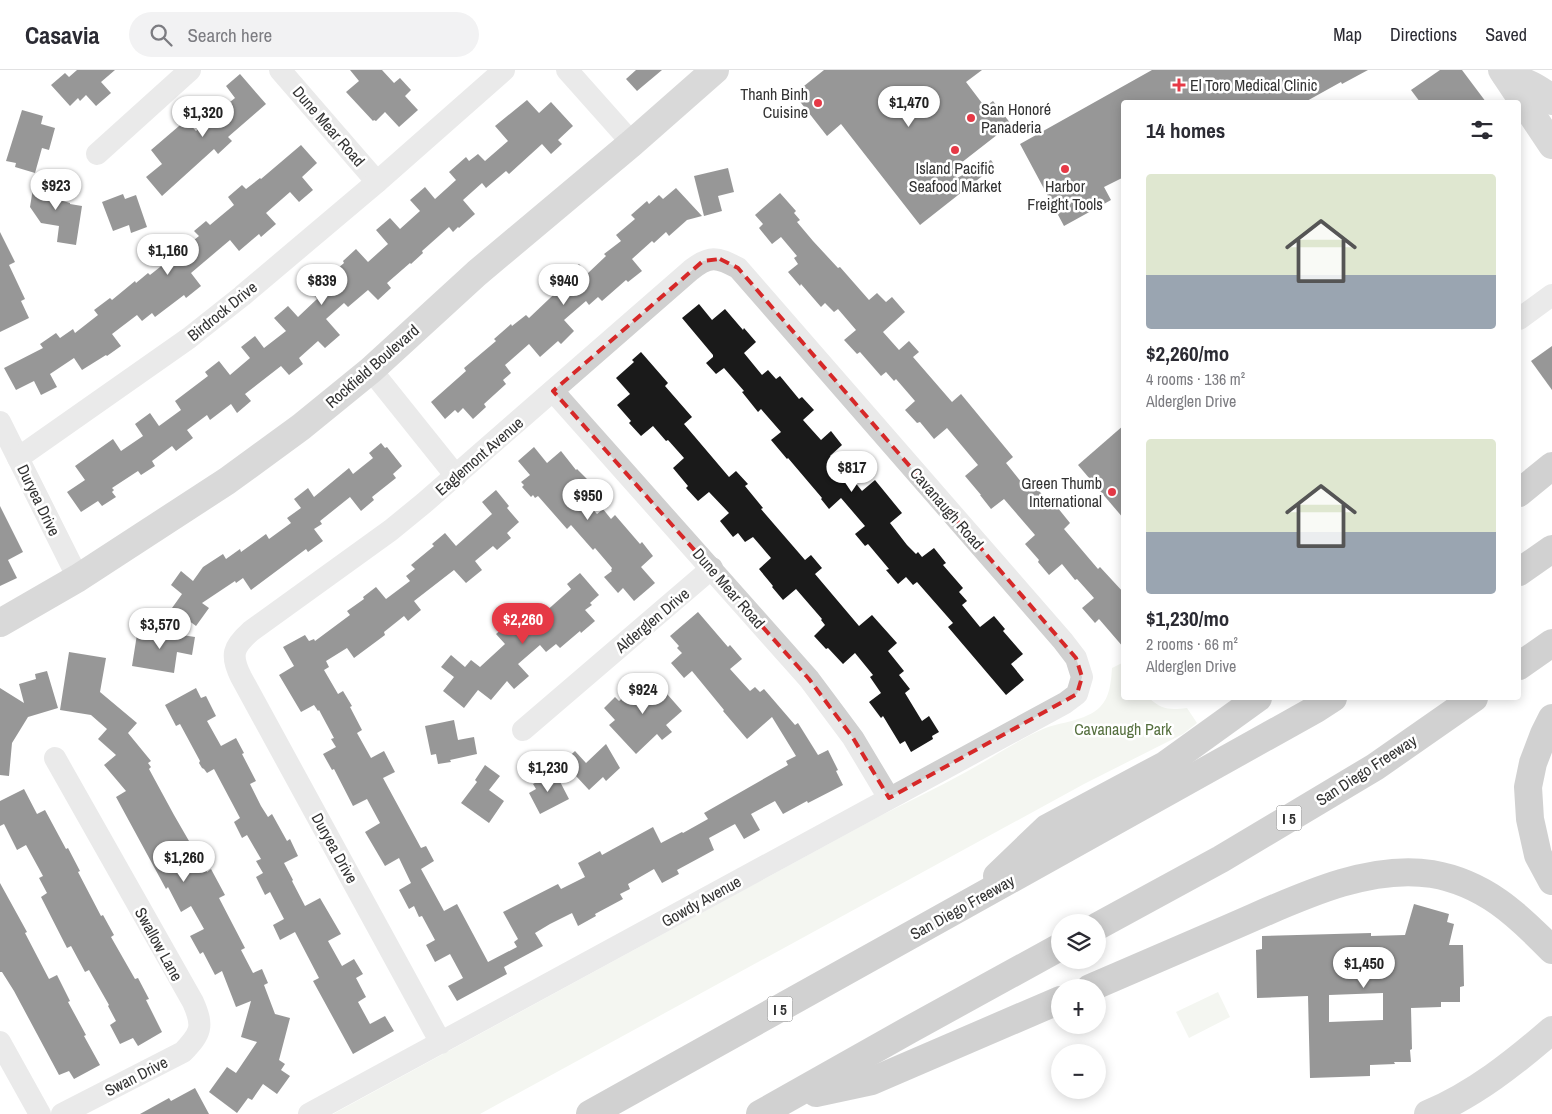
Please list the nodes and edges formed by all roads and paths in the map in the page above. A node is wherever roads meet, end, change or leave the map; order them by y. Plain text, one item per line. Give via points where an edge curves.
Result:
1 (190, 70) edge
2 (280, 70) edge
3 (504, 70) edge
4 (567, 70) edge
5 (715, 70) edge
6 (1504, 72) edge
7 (1552, 101) edge
8 (632, 143) junction
9 (1552, 145) edge
10 (97, 154) dead end
11 (377, 182) junction
12 (720, 259) joint
13 (1552, 295) edge
14 (1521, 318) edge
15 (371, 370) junction
16 (553, 391) junction
17 (0, 422) edge
18 (18, 458) junction
19 (1552, 466) edge
20 (456, 476) junction
21 (1521, 491) edge
22 (1552, 549) edge
23 (712, 568) junction
24 (1521, 571) edge
25 (78, 578) junction
26 (0, 623) edge
27 (1552, 643) edge
28 (235, 652) joint
29 (1521, 665) edge
30 (1082, 677) joint
31 (1255, 700) edge
32 (1330, 700) edge
33 (1471, 700) edge
34 (1552, 718) edge
35 (523, 730) dead end
36 (55, 758) dead end
37 (889, 798) junction
38 (1552, 881) edge
39 (969, 903) junction
40 (1106, 922) edge
41 (1552, 950) edge
42 (1051, 952) edge
43 (1106, 981) edge
44 (1051, 1004) edge
45 (200, 1027) joint
46 (1552, 1030) edge
47 (0, 1042) edge
48 (441, 1043) junction
49 (787, 1099) junction
50 (40, 1114) edge
51 (62, 1114) edge
52 (309, 1114) edge
53 (590, 1114) edge
54 (760, 1114) edge
55 (1428, 1114) edge

1 - 10 street
2 - 11 street, Dune Mear Road
3 - 11 street, Birdrock Drive
4 - 8 street
5 - 8 main road, Rockfield Boulevard
6 - 7 main road via 1531,85
6 - 9 main road
8 - 15 main road, Rockfield Boulevard via 476,273
11 - 18 street, Birdrock Drive via 189,338
12 - 16 street, Eaglemont Avenue via 703,261
12 - 30 street, Cavanaugh Road via 738,268 1063,642 1076,658
13 - 14 street
15 - 20 street
15 - 25 main road, Rockfield Boulevard via 228,481
16 - 20 street, Eaglemont Avenue
16 - 23 street, Dune Mear Road
17 - 18 street, Duryea Drive
18 - 25 street, Duryea Drive
19 - 21 highway
20 - 28 street, Eaglemont Avenue via 391,530 251,631 240,641
22 - 24 highway
23 - 35 street, Alderglen Drive
23 - 37 street, Dune Mear Road via 821,693
25 - 26 main road, Rockfield Boulevard
27 - 29 highway
28 - 48 street, Duryea Drive via 235,664 241,677
30 - 37 street, Gowdy Avenue via 1077,694 1065,703
31 - 39 highway via 1165,765 1047,828
32 - 39 highway, San Diego Freeway / I 5
33 - 40 highway, San Diego Freeway / I 5 via 1375,767 1220,859
34 - 38 highway via 1533,763 1528,787 1530,819 1538,855
36 - 45 street, Swallow Lane via 193,1002
37 - 48 street, Gowdy Avenue
39 - 53 highway, San Diego Freeway / I 5
41 - 43 highway via 1520,918 1488,894 1432,874 1394,872 1335,884
42 - 49 highway
44 - 49 highway via 872,1080
45 - 51 street, Swan Drive via 183,1052
46 - 55 main road via 1496,1076 1448,1106
47 - 50 street
48 - 52 street, Gowdy Avenue
49 - 54 highway

